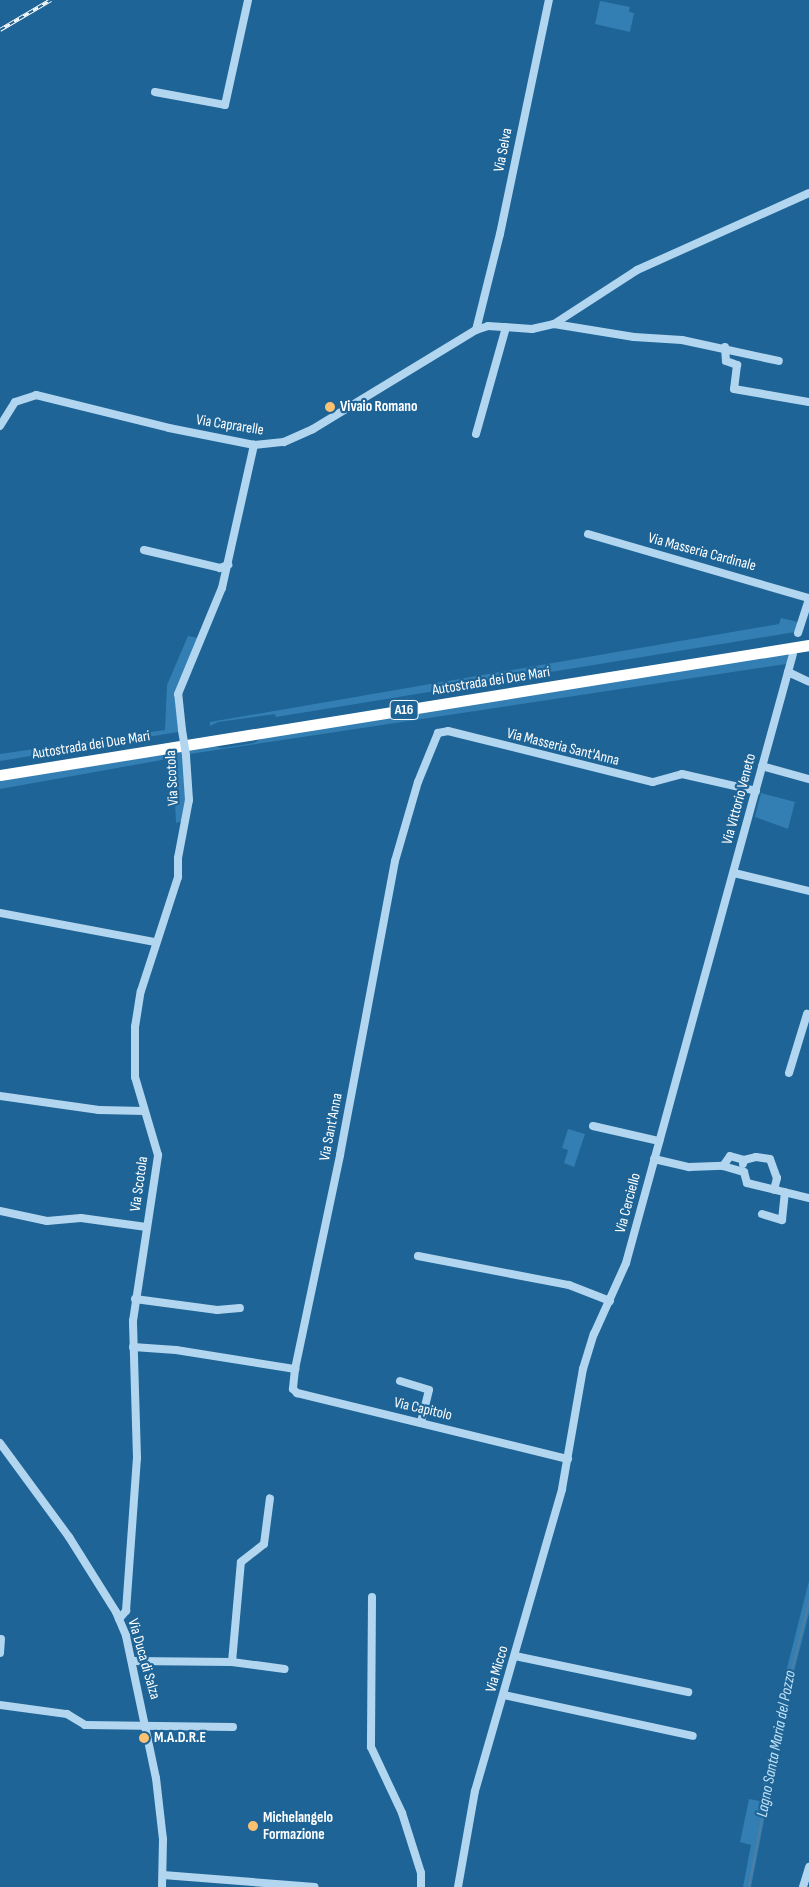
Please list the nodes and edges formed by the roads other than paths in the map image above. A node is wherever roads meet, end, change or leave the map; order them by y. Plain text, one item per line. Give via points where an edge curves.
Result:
1 (248, 0) edge
2 (549, 0) edge
3 (155, 92) dead end
4 (809, 192) edge
5 (483, 305) junction
6 (554, 324) junction
7 (488, 326) junction
8 (506, 327) junction
9 (476, 330) junction
10 (725, 347) junction
11 (779, 361) dead end
12 (809, 402) edge
13 (0, 426) edge
14 (476, 434) dead end
15 (254, 445) junction
16 (588, 534) dead end
17 (144, 550) dead end
18 (228, 565) junction
19 (809, 598) edge
20 (804, 636) edge
21 (809, 645) edge
22 (793, 654) dead end
23 (788, 672) junction
24 (809, 682) edge
25 (438, 733) joint
26 (762, 766) junction
27 (0, 768) edge
28 (0, 775) edge
29 (809, 779) edge
30 (756, 792) junction
31 (734, 872) junction
32 (809, 891) edge
33 (0, 914) edge
34 (155, 942) junction
35 (713, 952) joint
36 (806, 1014) dead end
37 (789, 1073) dead end
38 (0, 1096) edge
39 (144, 1111) junction
40 (593, 1126) dead end
41 (659, 1141) junction
42 (654, 1159) junction
43 (744, 1160) junction
44 (723, 1166) junction
45 (740, 1171) junction
46 (774, 1190) junction
47 (785, 1192) junction
48 (809, 1198) edge
49 (0, 1211) edge
50 (762, 1214) dead end
51 (146, 1227) junction
52 (418, 1256) dead end
53 (135, 1299) junction
54 (610, 1301) junction
55 (240, 1308) dead end
56 (133, 1347) junction
57 (295, 1369) junction
58 (400, 1381) dead end
59 (421, 1423) junction
60 (0, 1443) edge
61 (568, 1459) junction
62 (270, 1498) dead end
63 (372, 1597) dead end
64 (120, 1619) junction
65 (1, 1640) edge
66 (0, 1653) edge
67 (515, 1656) junction
68 (133, 1661) junction
69 (232, 1662) junction
70 (285, 1669) dead end
71 (688, 1692) dead end
72 (504, 1695) junction
73 (0, 1705) edge
74 (147, 1726) junction
75 (233, 1727) dead end
76 (693, 1736) dead end
77 (809, 1867) edge
78 (163, 1875) junction
79 (162, 1887) edge
80 (315, 1887) edge
81 (421, 1887) edge
82 (458, 1887) edge
83 (802, 1887) edge

1 - 3 street via 225,105
2 - 5 street, Via Selva
4 - 6 street via 637,270
5 - 7 street, Via Selva
5 - 9 street, Via Selva
6 - 8 street via 532,329
6 - 10 street
7 - 8 street
7 - 9 street, Via Caprarelle
8 - 14 street
9 - 15 street, Via Caprarelle via 299,436 274,444
10 - 11 street
10 - 12 street via 726,361 737,366 734,389
13 - 15 street, Via Caprarelle via 15,402 36,395
15 - 18 street, Via Scotola
16 - 19 street, Via Masseria Cardinale
17 - 18 street via 220,568
18 - 34 street, Via Scotola, bridge via 178,694 189,800 178,858 178,877
19 - 20 street
20 - 27 highway, Autostrada dei Due Mari / A16
21 - 28 highway, Autostrada dei Due Mari / A16
22 - 23 street, Via Vittorio Veneto
23 - 24 street
23 - 26 street, Via Vittorio Veneto
25 - 30 street, Via Masseria Sant'Anna via 448,730 653,782 682,774
25 - 57 street, Via Sant'Anna via 418,782 395,861 340,1155
26 - 29 street
26 - 30 street, Via Vittorio Veneto
30 - 31 street, Via Vittorio Veneto
31 - 32 street
31 - 35 street, Via Vittorio Veneto
33 - 34 street
34 - 39 street, Via Scotola via 139,999 135,1027 135,1077
35 - 41 street, Via Cerciello
36 - 37 street
38 - 39 street via 99,1110
39 - 51 street, Via Scotola via 158,1155
40 - 41 street
41 - 42 street, Via Cerciello
42 - 44 street via 690,1167
42 - 54 street, Via Cerciello via 626,1263
43 - 44 street via 730,1156
43 - 45 street
43 - 46 street via 756,1157 770,1159 777,1178
44 - 45 street
45 - 46 street via 744,1172 747,1182
46 - 47 street
47 - 48 street
47 - 50 street via 782,1220
49 - 51 street via 47,1221 81,1218
51 - 53 street, Via Scotola
52 - 54 street via 569,1285
53 - 55 street via 217,1310
53 - 56 street, Via Scotola
54 - 61 street, Via Cerciello via 594,1334 583,1369
56 - 57 street via 176,1350
56 - 64 street, Via Scotola via 137,1458 126,1611
57 - 59 street, Via Capitolo via 293,1388 297,1392
58 - 59 street via 429,1390
59 - 61 street, Via Capitolo
60 - 64 street, Via Duca di Salza via 69,1537
61 - 67 street, Via Micco
62 - 69 street via 264,1544 240,1562
63 - 81 street via 371,1747 402,1814 421,1872
64 - 68 street, Via Duca di Salza
65 - 66 street
67 - 71 street
67 - 72 street, Via Micco
68 - 69 street
68 - 74 street, Via Duca di Salza
69 - 70 street
72 - 76 street
72 - 82 street, Via Micco via 474,1791
73 - 74 street via 67,1714 85,1725
74 - 75 street
74 - 78 street, Via Duca di Salza via 162,1825
77 - 83 street
78 - 79 street, Via Duca di Salza
78 - 80 street

